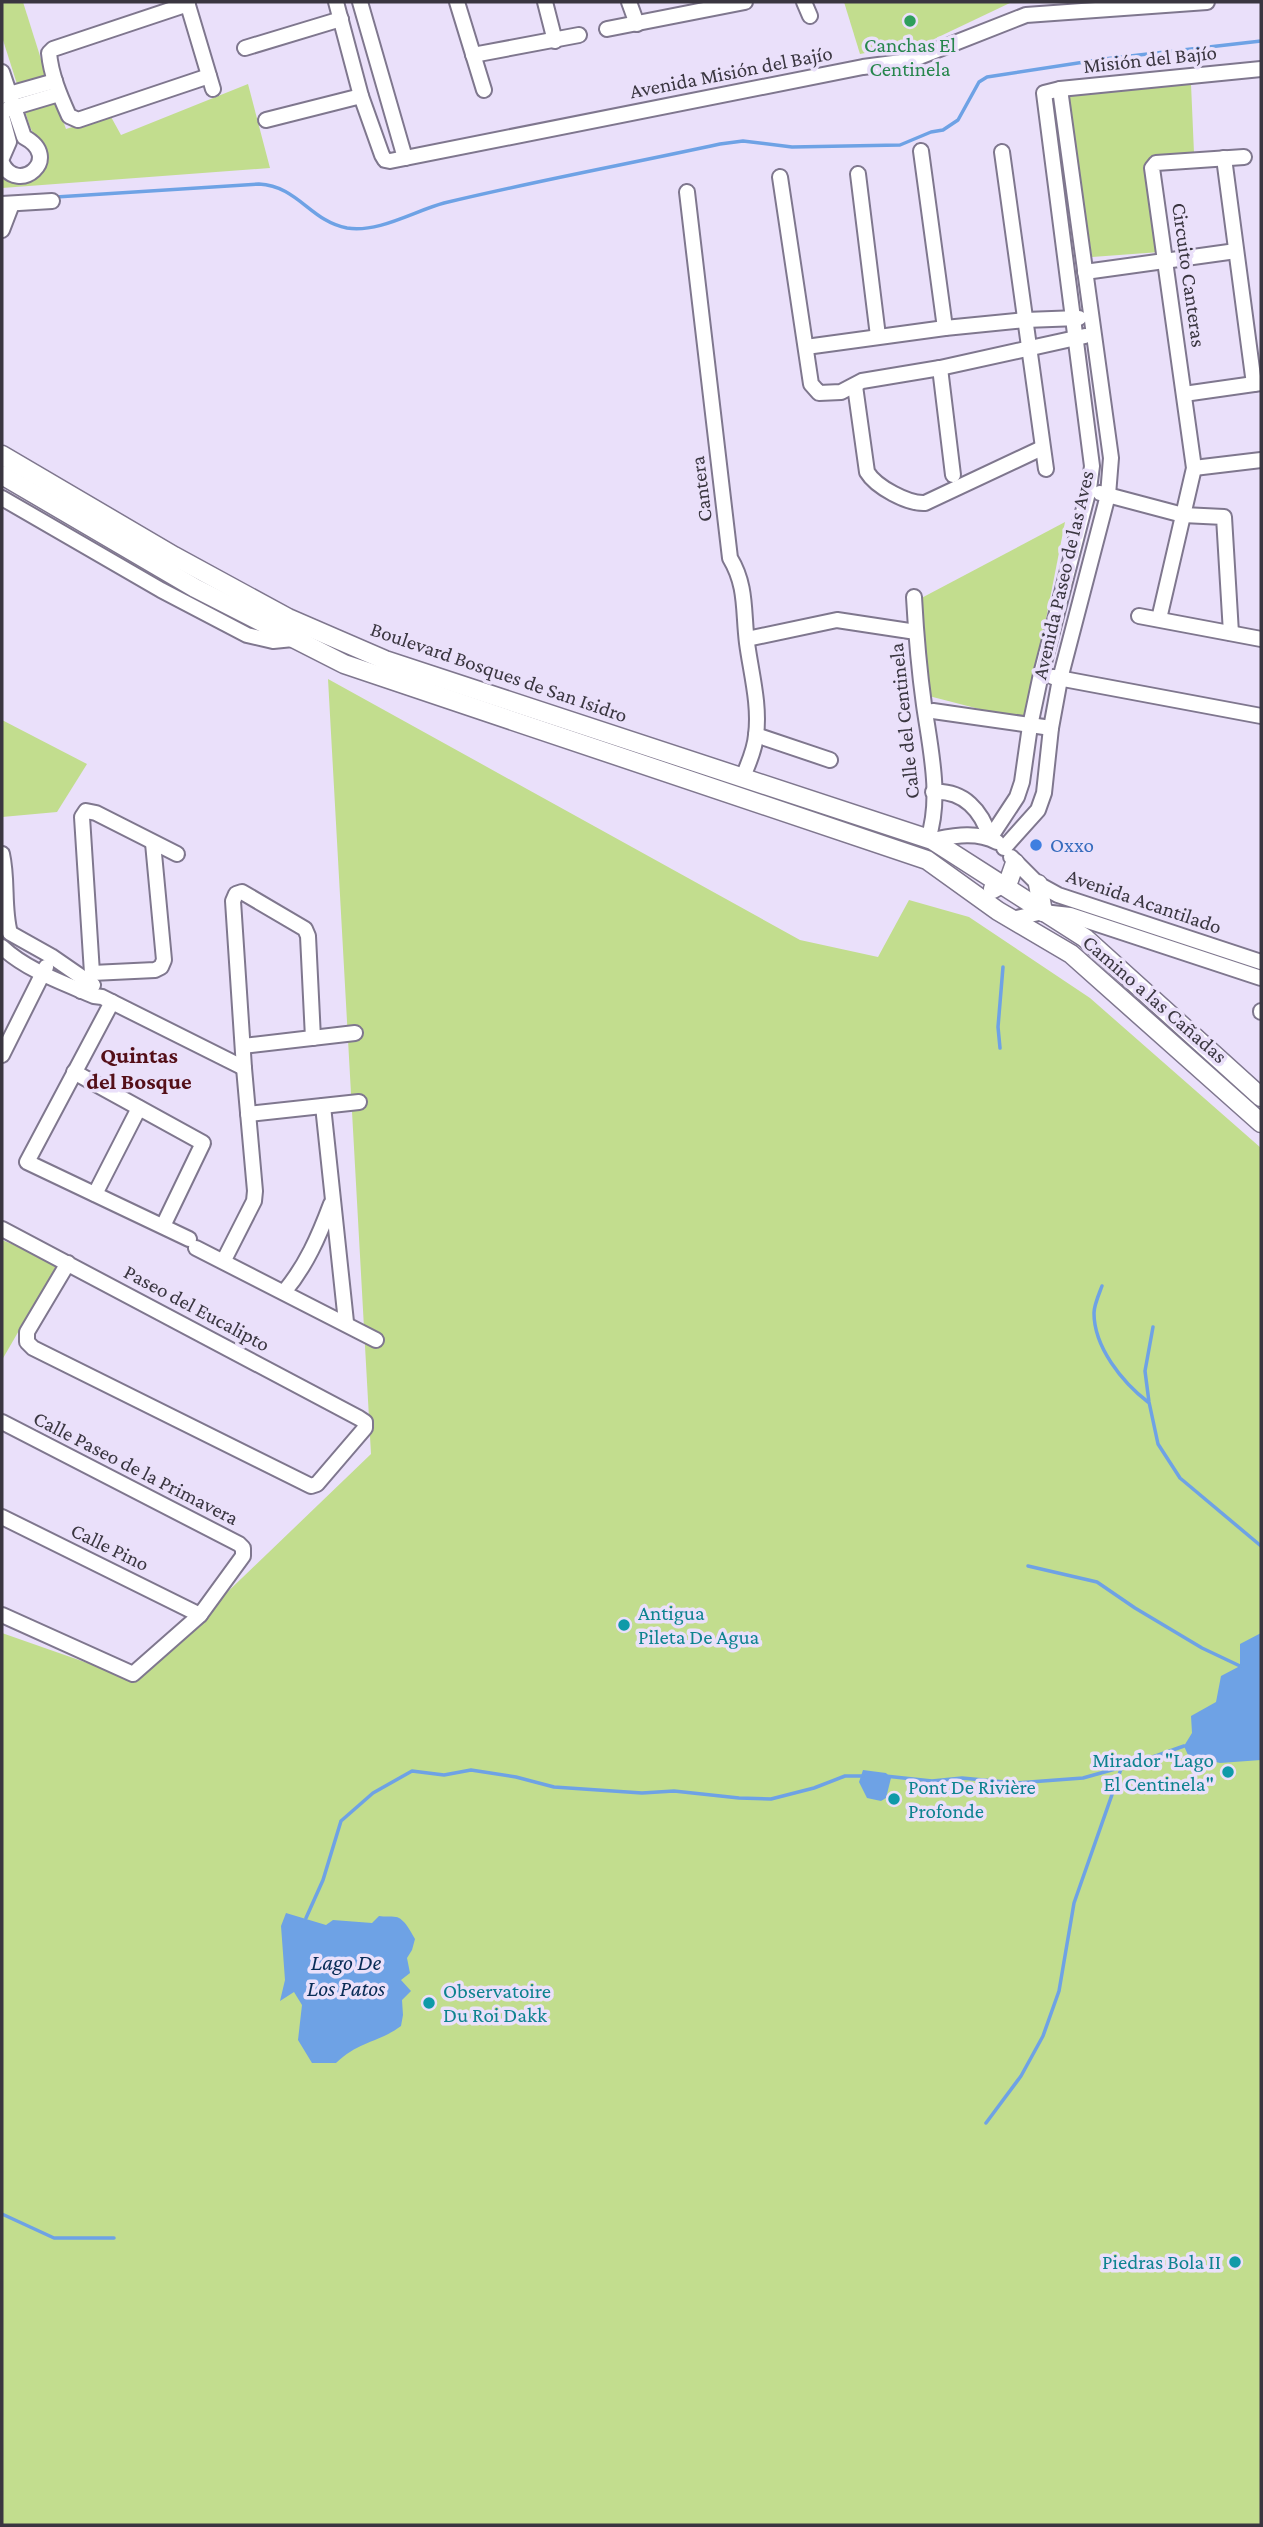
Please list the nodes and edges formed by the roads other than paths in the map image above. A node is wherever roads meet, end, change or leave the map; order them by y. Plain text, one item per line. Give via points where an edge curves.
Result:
1 (336, 2) edge
2 (360, 2) edge
3 (457, 2) edge
4 (545, 2) edge
5 (629, 2) edge
6 (745, 2) edge
7 (804, 2) edge
8 (1206, 2) edge
9 (188, 3) edge
10 (718, 4) edge
11 (1024, 8) edge
12 (1043, 8) edge
13 (810, 16) dead end
14 (341, 19) junction
15 (637, 24) junction
16 (607, 29) dead end
17 (579, 35) dead end
18 (555, 40) junction
19 (244, 48) dead end
20 (473, 55) junction
21 (1261, 69) edge
22 (2, 72) edge
23 (57, 88) junction
24 (1060, 89) junction
25 (484, 90) dead end
26 (1044, 93) joint
27 (361, 96) junction
28 (5, 105) edge
29 (266, 120) dead end
30 (922, 150) dead end
31 (1002, 152) dead end
32 (1244, 157) dead end
33 (405, 158) junction
34 (1224, 158) junction
35 (2, 160) edge
36 (858, 174) dead end
37 (780, 177) dead end
38 (687, 192) dead end
39 (52, 201) dead end
40 (7, 204) edge
41 (2, 230) edge
42 (1236, 251) junction
43 (1166, 262) junction
44 (1085, 272) junction
45 (1091, 316) junction
46 (1073, 319) junction
47 (1026, 320) junction
48 (945, 328) junction
49 (1093, 335) junction
50 (878, 336) junction
51 (1075, 337) junction
52 (806, 347) junction
53 (1029, 349) junction
54 (940, 368) junction
55 (1258, 383) edge
56 (855, 386) junction
57 (1184, 394) junction
58 (1042, 448) junction
59 (2, 455) edge
60 (1261, 460) edge
61 (1194, 468) junction
62 (1046, 469) dead end
63 (2, 475) edge
64 (953, 475) dead end
65 (1089, 489) junction
66 (1108, 495) junction
67 (2, 498) edge
68 (1183, 515) junction
69 (914, 597) dead end
70 (1060, 598) junction
71 (1079, 603) junction
72 (1139, 616) dead end
73 (1159, 619) junction
74 (916, 632) junction
75 (1231, 633) junction
76 (293, 639) junction
77 (747, 639) junction
78 (1261, 639) edge
79 (1041, 674) junction
80 (1060, 678) junction
81 (933, 711) dead end
82 (1261, 716) edge
83 (1030, 726) junction
84 (1051, 728) junction
85 (756, 736) junction
86 (830, 760) dead end
87 (743, 777) junction
88 (933, 792) junction
89 (990, 838) junction
90 (930, 840) junction
91 (153, 843) junction
92 (1004, 848) junction
93 (2, 854) edge
94 (177, 854) dead end
95 (1015, 863) junction
96 (3, 876) edge
97 (1038, 884) junction
98 (1001, 885) junction
99 (977, 895) junction
100 (1043, 912) junction
101 (1012, 919) junction
102 (4, 921) edge
103 (2, 947) edge
104 (51, 956) junction
105 (1261, 962) edge
106 (43, 973) junction
107 (1261, 978) edge
108 (87, 982) junction
109 (107, 1000) junction
110 (355, 1033) dead end
111 (313, 1038) junction
112 (1198, 1040) junction
113 (243, 1046) junction
114 (2, 1055) edge
115 (1185, 1055) junction
116 (244, 1068) junction
117 (74, 1072) junction
118 (1261, 1097) edge
119 (359, 1102) dead end
120 (323, 1106) junction
121 (139, 1108) junction
122 (248, 1114) junction
123 (1261, 1123) edge
124 (95, 1194) junction
125 (331, 1202) junction
126 (163, 1226) junction
127 (2, 1229) edge
128 (224, 1260) junction
129 (68, 1263) junction
130 (284, 1292) junction
131 (346, 1322) junction
132 (376, 1340) dead end
133 (2, 1422) edge
134 (2, 1517) edge
135 (2, 1615) edge
136 (200, 1615) junction

1 - 14 street
2 - 33 street
3 - 20 street
4 - 18 street
5 - 15 street
6 - 10 street
7 - 13 street
8 - 12 street, Avenida Misión del Bajío
9 - 23 street via 53,49 49,57
9 - 23 street via 211,82 78,120 69,116
10 - 15 street
11 - 12 street, Avenida Misión del Bajío
11 - 33 street, Avenida Misión del Bajío via 909,61
14 - 19 street
14 - 27 street
15 - 16 street
17 - 18 street
18 - 20 street
20 - 25 street
21 - 24 street, Misión del Bajío
22 - 28 street
23 - 28 street
24 - 26 street, Misión del Bajío
24 - 44 street, Avenida Paseo de las Aves
26 - 46 street, Avenida Paseo de las Aves
27 - 29 street
27 - 33 street, Avenida Misión del Bajío via 385,160
28 - 35 street via 9,142
28 - 35 street via 24,137 40,151 34,171 24,176 8,172
30 - 48 street
31 - 47 street
32 - 34 street, Circuito Canteras
34 - 42 street
34 - 43 street, Circuito Canteras via 1153,164
36 - 50 street
37 - 52 street
38 - 77 street, Cantera via 730,558 744,594
39 - 40 street
40 - 41 street
42 - 43 street
42 - 55 street
43 - 44 street
43 - 57 street, Circuito Canteras
44 - 45 street, Avenida Paseo de las Aves
45 - 46 street
45 - 49 street, Avenida Paseo de las Aves
46 - 47 street
46 - 51 street, Avenida Paseo de las Aves
47 - 48 street
47 - 53 street
48 - 50 street
49 - 51 street
49 - 66 street, Avenida Paseo de las Aves via 1111,458
50 - 52 street
51 - 53 street
51 - 65 street, Avenida Paseo de las Aves via 1091,452
52 - 56 street via 814,390 841,392
53 - 54 street
53 - 58 street
54 - 56 street via 862,380
54 - 64 street
55 - 57 street
56 - 58 street via 867,472 872,481 915,503 925,503
57 - 61 street, Circuito Canteras
58 - 62 street
59 - 87 main road, Boulevard Bosques de San Isidro via 288,618 373,655
60 - 61 street
61 - 68 street
63 - 76 main road, Boulevard Bosques de San Isidro via 195,588
65 - 66 street
65 - 70 street, Avenida Paseo de las Aves
66 - 68 street
66 - 71 street, Avenida Paseo de las Aves
67 - 76 street, Boulevard Bosques de San Isidro via 247,635 273,641
68 - 73 street
68 - 75 street via 1224,517
69 - 74 street, Calle del Centinela
70 - 71 street
70 - 79 street, Avenida Paseo de las Aves
71 - 80 street, Avenida Paseo de las Aves
72 - 73 street
73 - 75 street
74 - 77 street via 837,620
74 - 88 street, Calle del Centinela
75 - 78 street
76 - 99 main road, Boulevard Bosques de San Isidro via 344,664 909,853 927,860
77 - 85 street, Cantera
79 - 80 street
79 - 83 street, Avenida Paseo de las Aves
80 - 82 street
80 - 84 street, Avenida Paseo de las Aves
81 - 83 street
83 - 84 street
83 - 89 street, Avenida Paseo de las Aves via 1017,797
84 - 92 street, Avenida Paseo de las Aves via 1038,810
85 - 86 street
85 - 87 street, Cantera
87 - 90 main road, Boulevard Bosques de San Isidro
88 - 89 street, Avenida Acantilado via 956,794 968,802 979,812
88 - 90 street, Calle del Centinela
89 - 90 street via 966,835
89 - 92 street, Avenida Acantilado
90 - 98 main road, Boulevard Bosques de San Isidro
91 - 94 street
91 - 108 street via 161,967
91 - 108 street via 96,813 86,811 82,817
92 - 95 street, Avenida Acantilado
93 - 96 street
95 - 97 street, Avenida Acantilado
95 - 98 main road via 1009,880
96 - 102 street
97 - 100 main road
97 - 105 street, Avenida Acantilado via 1070,899
98 - 99 main road
98 - 100 main road, Camino a las Cañadas
99 - 101 main road, Camino a las Cañadas
100 - 101 street, Avenida Acantilado
100 - 107 street, Avenida Acantilado via 1070,915
100 - 112 main road, Camino a las Cañadas via 1085,938
101 - 115 main road, Camino a las Cañadas via 1076,957
102 - 104 street via 15,938
103 - 106 street
104 - 106 street
104 - 108 street
106 - 108 street
106 - 114 street
108 - 109 street
109 - 116 street
109 - 117 street
110 - 111 street
111 - 113 street
111 - 113 street via 308,936 300,925 242,892 233,901
112 - 115 main road
112 - 118 main road, Camino a las Cañadas
113 - 116 street
115 - 123 main road, Camino a las Cañadas
116 - 122 street
117 - 121 street
117 - 124 street via 27,1162
119 - 120 street
120 - 122 street
120 - 125 street
121 - 124 street
121 - 126 street via 203,1143
122 - 128 street via 256,1191
124 - 126 street
125 - 130 street via 312,1251
125 - 131 street
126 - 128 street
127 - 129 street, Paseo del Eucalipto
128 - 130 street
129 - 129 street, Paseo del Eucalipto via 27,1332 27,1342 45,1354 311,1486 365,1428 359,1418
130 - 131 street
131 - 132 street
133 - 136 street, Calle Paseo de la Primavera via 239,1544 243,1556
134 - 136 street, Calle Pino
135 - 136 street, Calle Paseo de la Primavera via 133,1674

